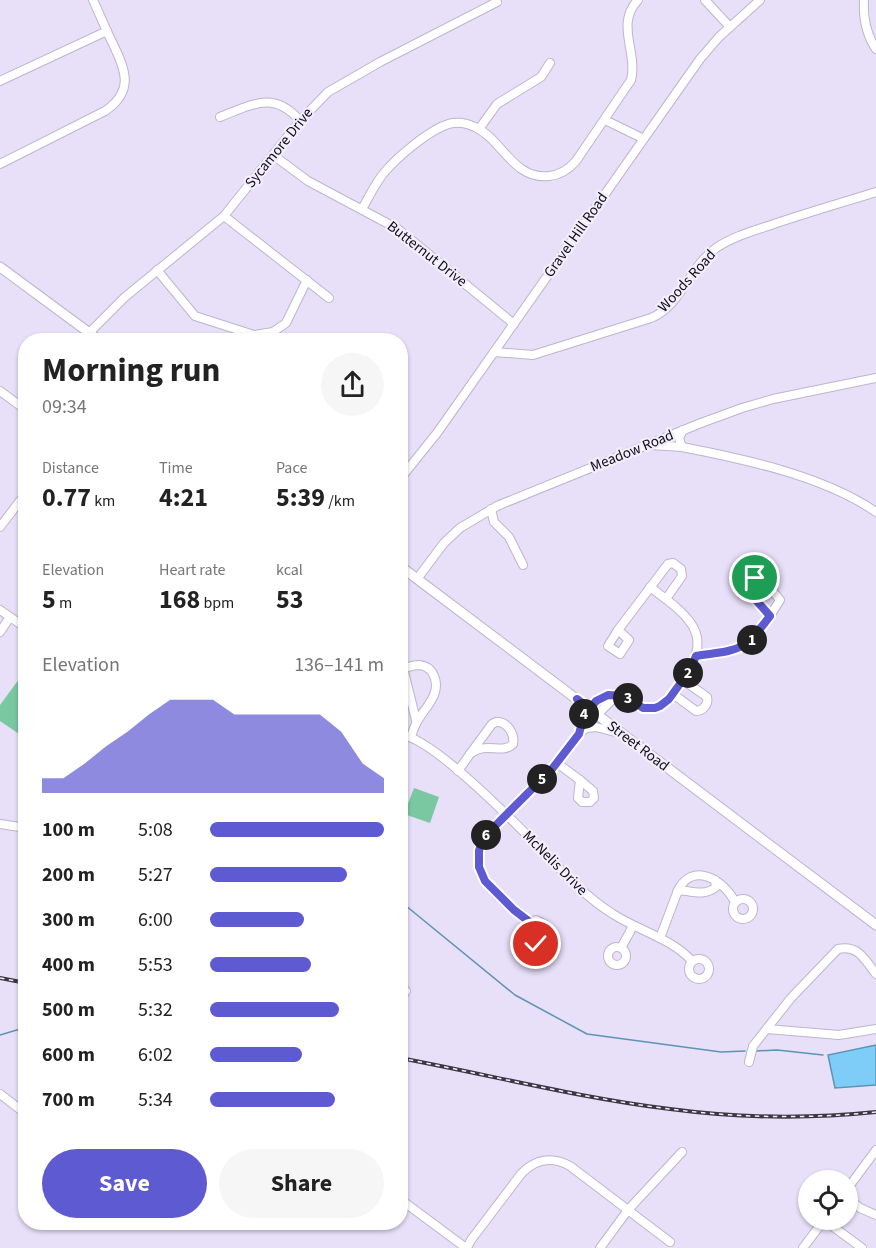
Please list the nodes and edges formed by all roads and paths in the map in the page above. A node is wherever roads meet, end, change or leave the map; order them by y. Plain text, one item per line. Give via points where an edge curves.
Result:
1 (93, 0) edge
2 (638, 0) edge
3 (705, 0) edge
4 (760, 0) edge
5 (864, 0) edge
6 (497, 2) dead end
7 (730, 27) junction
8 (107, 31) junction
9 (876, 49) edge
10 (550, 63) dead end
11 (0, 81) edge
12 (220, 117) dead end
13 (605, 120) junction
14 (300, 121) junction
15 (479, 129) junction
16 (642, 138) junction
17 (273, 155) junction
18 (0, 164) edge
19 (876, 192) edge
20 (362, 209) junction
21 (224, 216) junction
22 (0, 267) edge
23 (157, 270) junction
24 (307, 280) junction
25 (329, 298) dead end
26 (513, 324) junction
27 (89, 333) joint
28 (248, 333) edge
29 (267, 333) edge
30 (494, 351) junction
31 (876, 378) edge
32 (0, 391) edge
33 (18, 404) edge
34 (683, 430) junction
35 (646, 445) junction
36 (682, 447) junction
37 (408, 469) edge
38 (18, 503) edge
39 (491, 509) junction
40 (876, 512) edge
41 (0, 526) edge
42 (523, 565) dead end
43 (408, 572) edge
44 (417, 579) junction
45 (650, 587) junction
46 (666, 599) junction
47 (0, 610) edge
48 (770, 616) junction
49 (10, 617) junction
50 (18, 622) edge
51 (618, 630) dead end
52 (0, 632) edge
53 (696, 656) junction
54 (408, 668) edge
55 (683, 680) junction
56 (408, 691) edge
57 (673, 694) junction
58 (577, 699) junction
59 (593, 712) junction
60 (416, 720) junction
61 (579, 734) junction
62 (623, 734) junction
63 (408, 736) edge
64 (411, 737) junction
65 (470, 754) junction
66 (557, 763) junction
67 (458, 771) junction
68 (580, 780) dead end
69 (507, 815) junction
70 (0, 824) edge
71 (18, 827) edge
72 (716, 883) junction
73 (677, 893) junction
74 (735, 902) dead end
75 (531, 923) dead end
76 (876, 925) edge
77 (633, 926) junction
78 (660, 938) junction
79 (621, 948) dead end
80 (692, 961) dead end
81 (876, 974) edge
82 (766, 1029) junction
83 (876, 1029) edge
84 (749, 1062) dead end
85 (0, 1094) edge
86 (18, 1108) edge
87 (876, 1150) edge
88 (682, 1152) dead end
89 (858, 1174) edge
90 (408, 1205) edge
91 (858, 1206) edge
92 (628, 1210) junction
93 (876, 1215) edge
94 (816, 1230) edge
95 (838, 1230) edge
96 (670, 1242) dead end
97 (467, 1248) edge
98 (600, 1248) edge
99 (803, 1248) edge
100 (862, 1248) edge

1 - 8 street
2 - 13 street via 629,11 626,24 633,66 631,80
3 - 7 street
4 - 7 street, Gravel Hill Road
5 - 9 street via 865,22
6 - 14 street, Sycamore Drive via 340,84
7 - 16 street, Gravel Hill Road via 700,59
8 - 11 street
8 - 18 street via 125,73 118,100 105,111
10 - 15 street via 541,77 496,104
12 - 14 street via 251,104 270,102 286,108
13 - 15 street via 572,165 550,176 522,170
13 - 16 street
14 - 17 street, Sycamore Drive
15 - 20 street via 458,123 438,129 390,166
16 - 26 street, Gravel Hill Road
17 - 20 street, Butternut Drive via 308,181
17 - 21 street, Sycamore Drive
19 - 30 street, Woods Road via 723,244 700,262 690,280 658,315 533,355
20 - 26 street, Butternut Drive via 411,238
21 - 23 street, Sycamore Drive
21 - 24 street
22 - 27 main road
23 - 27 street, Sycamore Drive
23 - 28 street via 195,316
24 - 25 street
24 - 29 street via 286,323
26 - 30 street, Gravel Hill Road
30 - 37 street, Gravel Hill Road
31 - 34 street, Meadow Road via 773,399
32 - 33 street
34 - 35 street, Meadow Road
34 - 36 street via 679,438
35 - 36 street
35 - 39 street, Meadow Road
36 - 40 street via 802,477 842,492
38 - 41 street
39 - 42 street via 494,522 509,537
39 - 44 street, Meadow Road via 450,536
43 - 44 main road, Street Road
44 - 58 main road, Street Road
45 - 46 street
45 - 46 street via 673,563 681,569 682,576
45 - 51 street
46 - 53 street via 691,622 697,636
47 - 49 street
48 - 48 street via 747,589 758,577 780,600
48 - 53 street via 745,646
49 - 50 street
49 - 52 street
53 - 55 street
54 - 60 street via 422,666 435,678 434,694
55 - 57 street
55 - 57 street via 707,697 703,709 696,711
56 - 60 street
57 - 59 street via 650,709 625,696 612,696 612,700
58 - 59 main road, Street Road
58 - 61 street via 584,715
59 - 62 main road, Street Road
60 - 64 street
61 - 62 street via 586,728 597,727
61 - 66 street
62 - 76 main road, Street Road
63 - 64 street, McNelis Drive
64 - 67 street, McNelis Drive
65 - 65 street via 492,724 506,725 514,740 511,747 483,747
65 - 67 street
66 - 68 street
66 - 69 street
67 - 69 street, McNelis Drive
69 - 75 street via 481,843 479,867 485,881
69 - 77 street, McNelis Drive via 589,896
70 - 71 street
72 - 73 street via 715,889 706,892
72 - 73 street via 705,876 691,877
72 - 74 street via 729,891
73 - 78 street
77 - 78 street, McNelis Drive
77 - 79 street
78 - 80 street, McNelis Drive
81 - 82 street via 857,951 838,949
82 - 83 street via 839,1035
82 - 84 street via 753,1046
85 - 86 street
87 - 89 street
88 - 92 street
90 - 97 street
91 - 93 street
92 - 96 street
92 - 97 street via 570,1166 543,1160 521,1174
92 - 98 street
94 - 99 street
95 - 100 street

